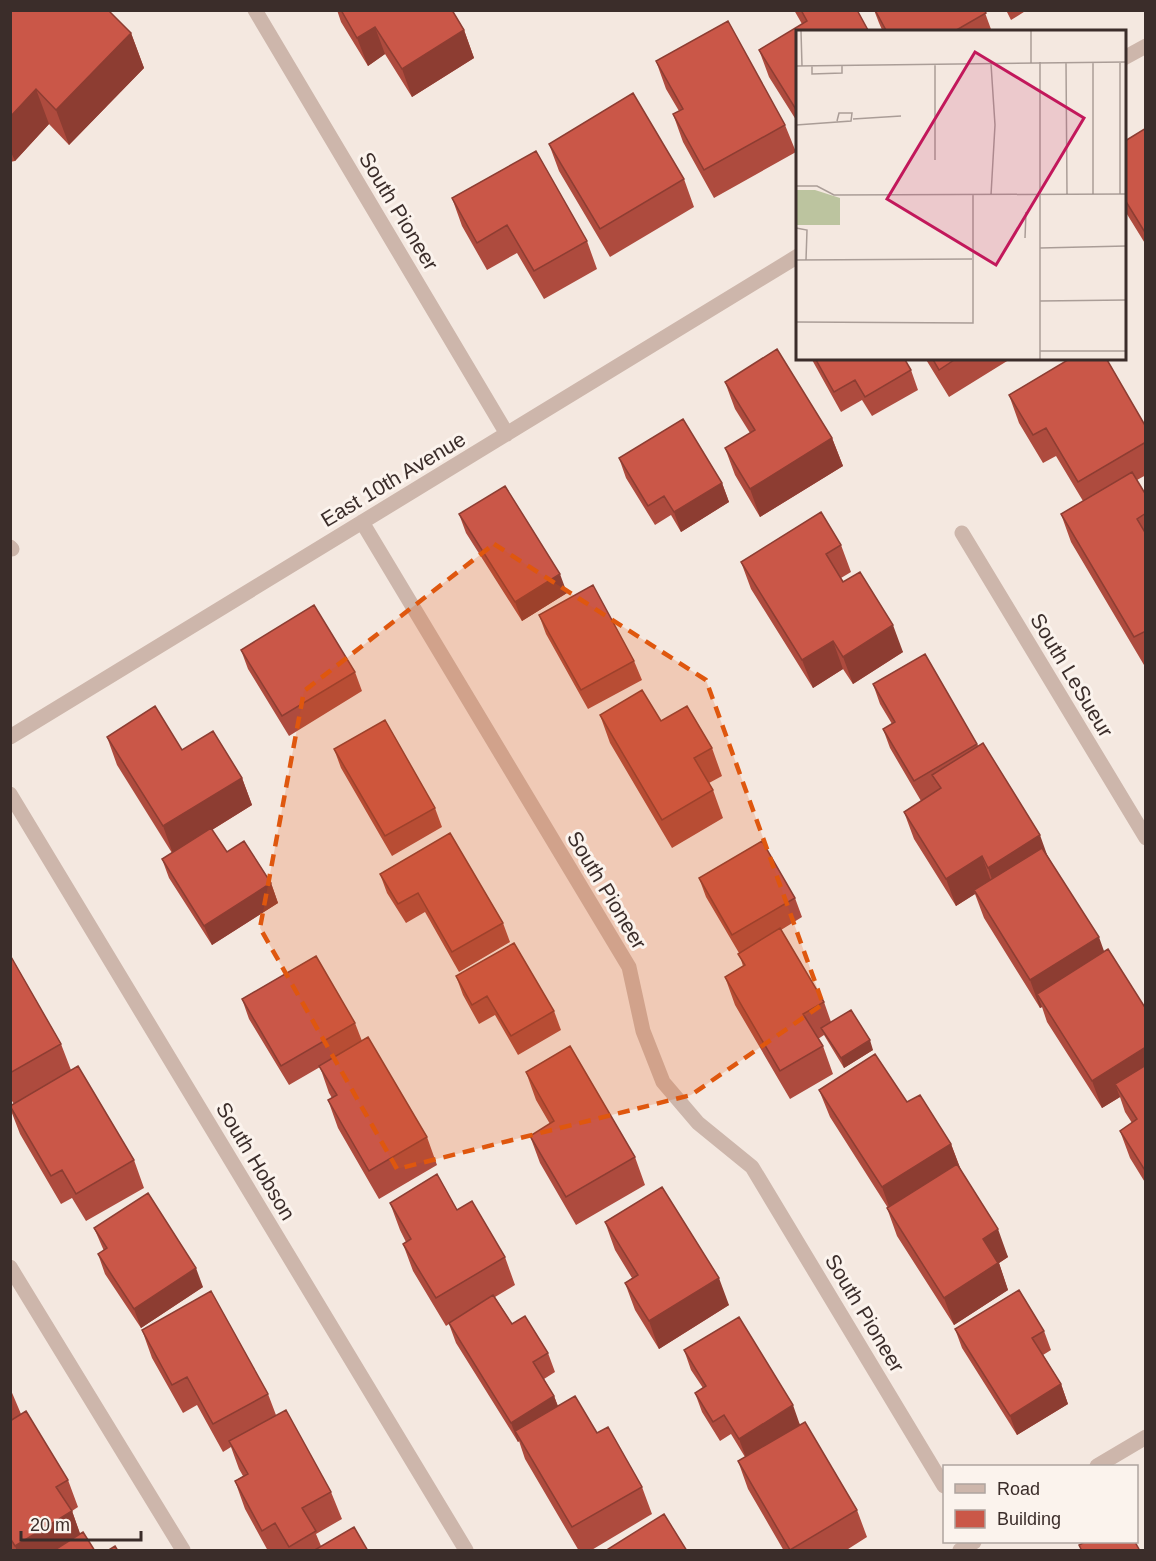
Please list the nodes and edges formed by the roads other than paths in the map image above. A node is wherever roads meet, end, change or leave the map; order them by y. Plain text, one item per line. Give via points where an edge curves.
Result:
1 (255, 10) edge
2 (1146, 46) edge
3 (1126, 57) edge
4 (796, 257) edge
5 (507, 434) junction
6 (362, 522) junction
7 (962, 533) dead end
8 (10, 737) edge
9 (10, 794) edge
10 (1146, 838) edge
11 (10, 1267) edge
12 (1146, 1437) edge
13 (1100, 1465) edge
14 (943, 1483) edge
15 (183, 1551) edge
16 (466, 1551) edge

1 - 5 street, South Pioneer
2 - 3 street
4 - 5 street, East 10th Avenue
5 - 6 street, East 10th Avenue
6 - 8 street, East 10th Avenue
6 - 14 street, South Pioneer via 629,967 643,1031 663,1082 698,1123 752,1167
7 - 10 street, South LeSueur
9 - 16 street, South Hobson
11 - 15 street
12 - 13 street

